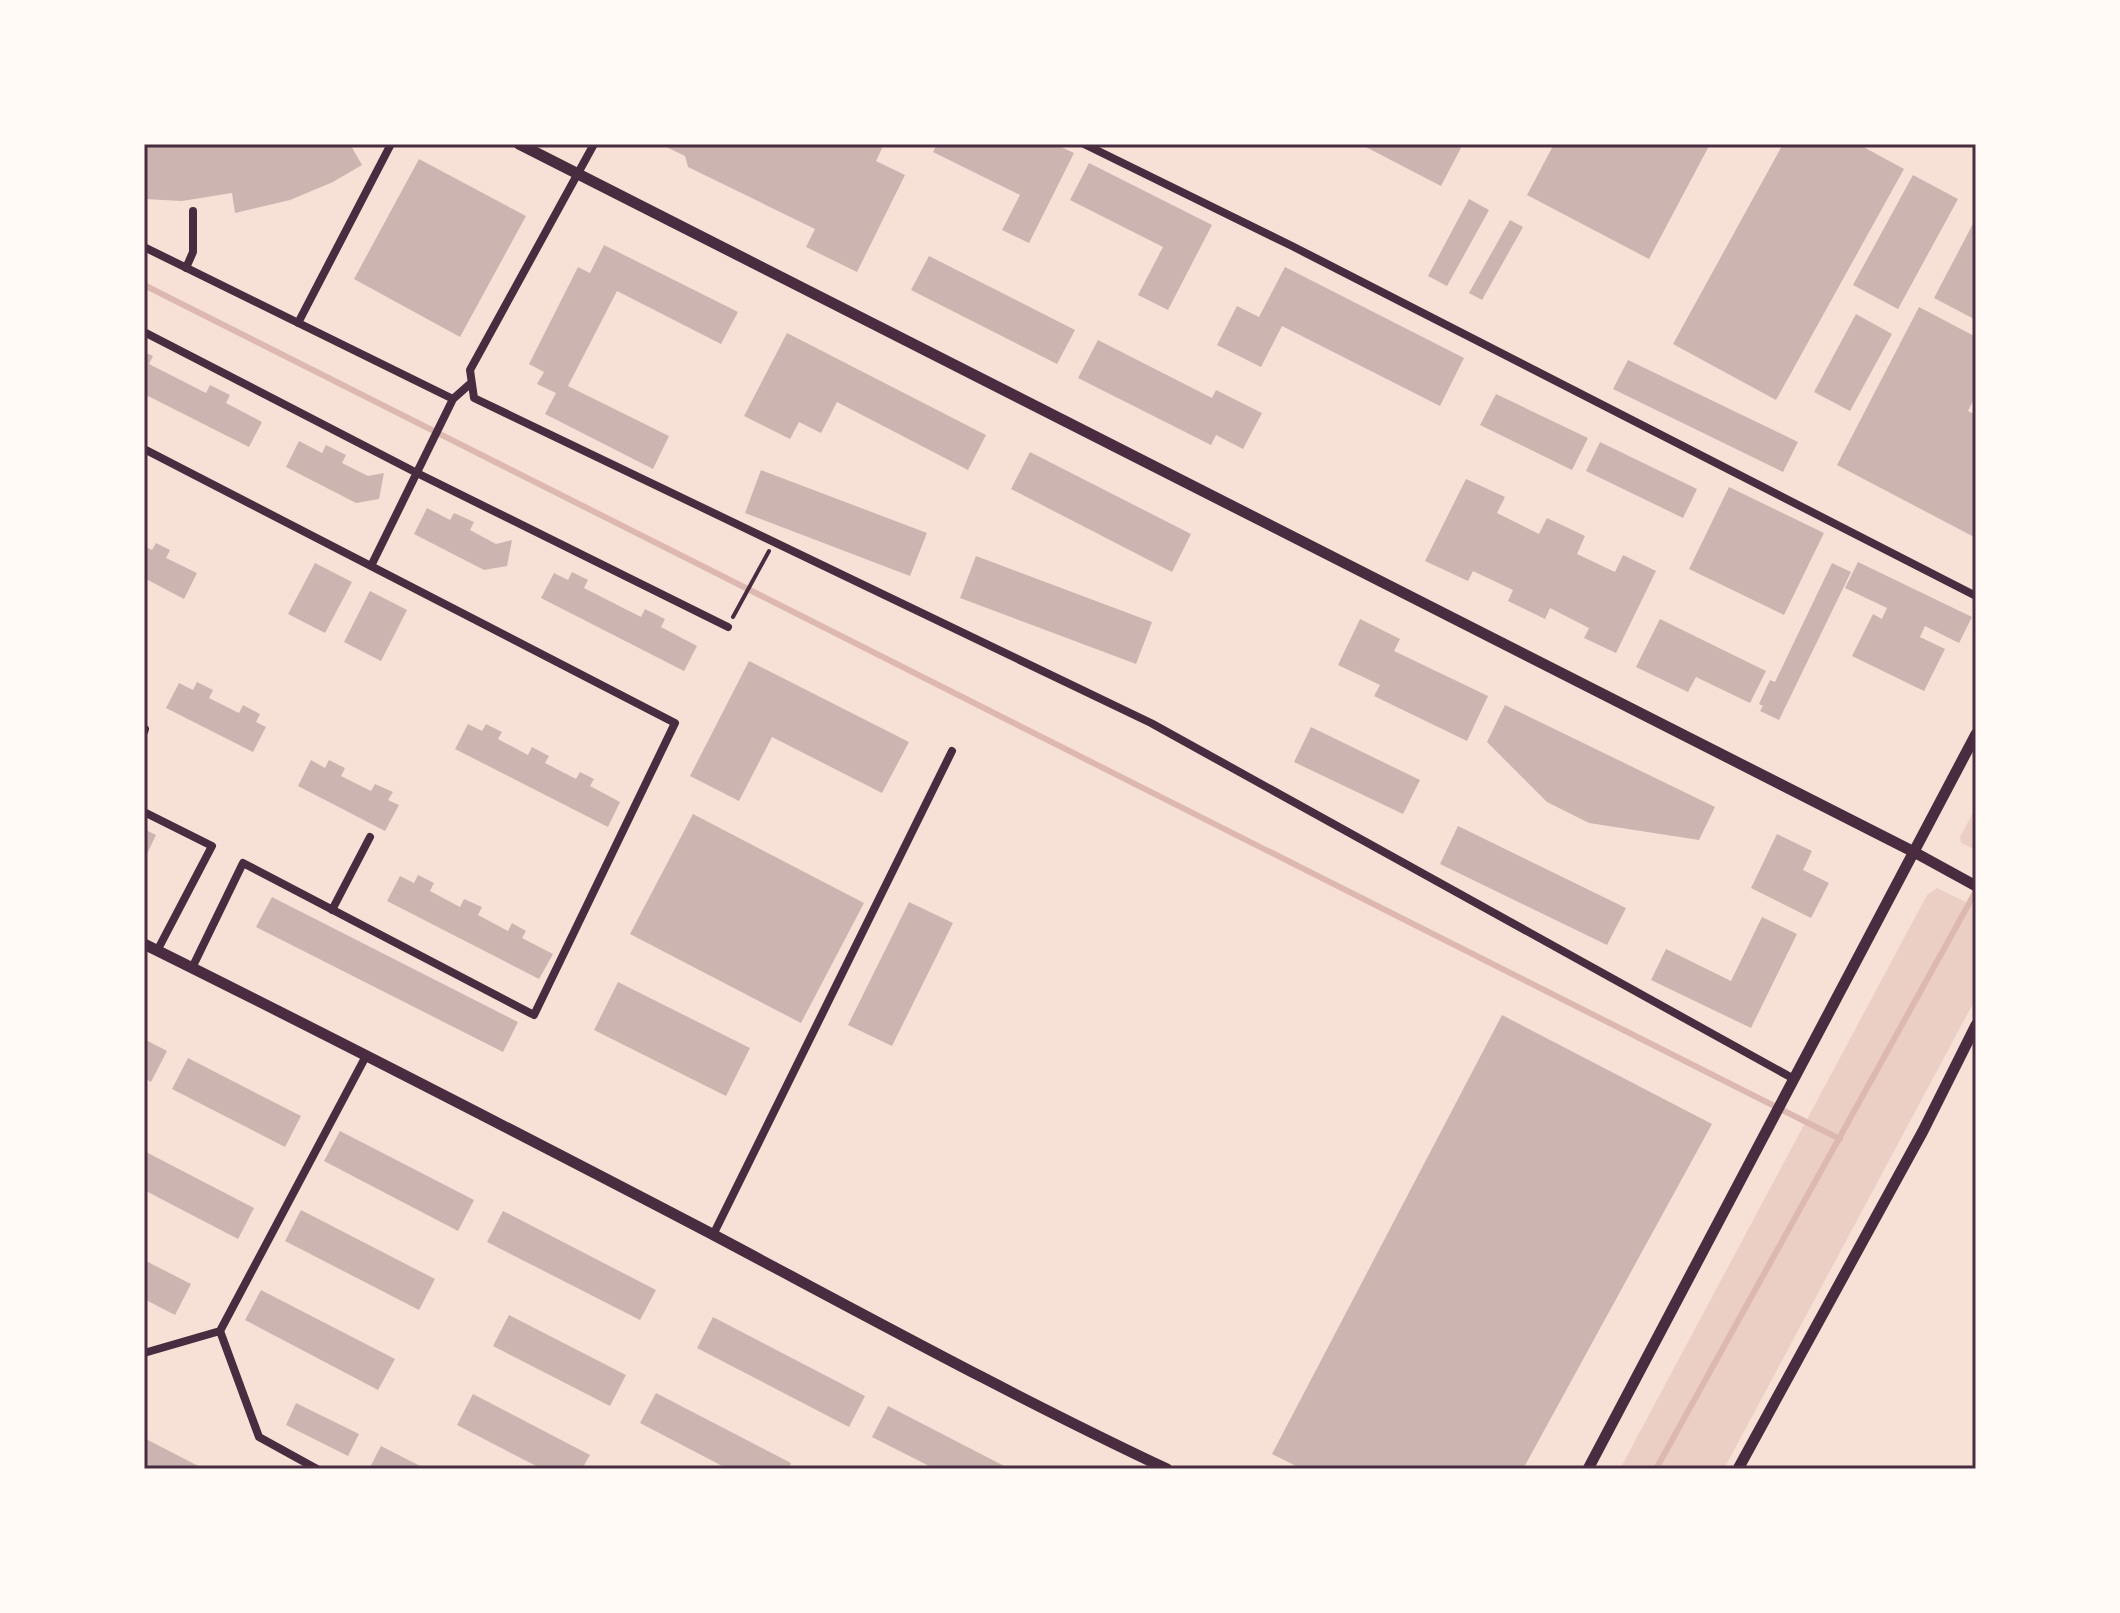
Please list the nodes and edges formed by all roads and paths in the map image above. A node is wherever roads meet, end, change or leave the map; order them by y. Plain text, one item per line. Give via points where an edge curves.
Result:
1 (391, 144) edge
2 (519, 144) edge
3 (594, 144) edge
4 (1084, 144) edge
5 (578, 175) junction
6 (193, 211) dead end
7 (144, 247) edge
8 (186, 268) junction
9 (298, 323) junction
10 (144, 332) edge
11 (471, 383) junction
12 (453, 399) junction
13 (144, 449) edge
14 (417, 473) junction
15 (774, 542) junction
16 (371, 566) junction
17 (1976, 596) edge
18 (740, 604) dead end
19 (728, 627) dead end
20 (1976, 734) edge
21 (952, 751) dead end
22 (144, 812) edge
23 (370, 837) dead end
24 (1914, 852) junction
25 (1976, 886) edge
26 (332, 910) junction
27 (144, 944) edge
28 (157, 951) junction
29 (192, 968) junction
30 (1976, 1025) edge
31 (366, 1056) junction
32 (1794, 1079) junction
33 (713, 1235) junction
34 (220, 1331) junction
35 (144, 1353) edge
36 (1141, 1464) edge
37 (317, 1469) edge
38 (1167, 1469) edge
39 (1588, 1469) edge
40 (1738, 1469) edge

1 - 9 street
2 - 5 street
3 - 5 street
4 - 17 street
5 - 11 street via 470,370
5 - 24 street
6 - 8 street via 193,252
7 - 8 street
8 - 9 street
9 - 12 street
10 - 14 street
11 - 12 street
11 - 15 street via 474,398
12 - 14 street
13 - 16 street
14 - 16 street
14 - 19 street
15 - 18 path
15 - 32 street via 1151,723
16 - 26 street via 675,723 534,1015
20 - 24 street
21 - 33 street
22 - 28 street via 212,846
23 - 26 street
24 - 25 street
24 - 32 street
26 - 29 street via 243,863
27 - 28 street
28 - 29 street
29 - 31 street
30 - 40 street
31 - 33 street
31 - 34 street
32 - 39 street
33 - 36 street
34 - 35 street
34 - 37 street via 259,1437
36 - 38 street

